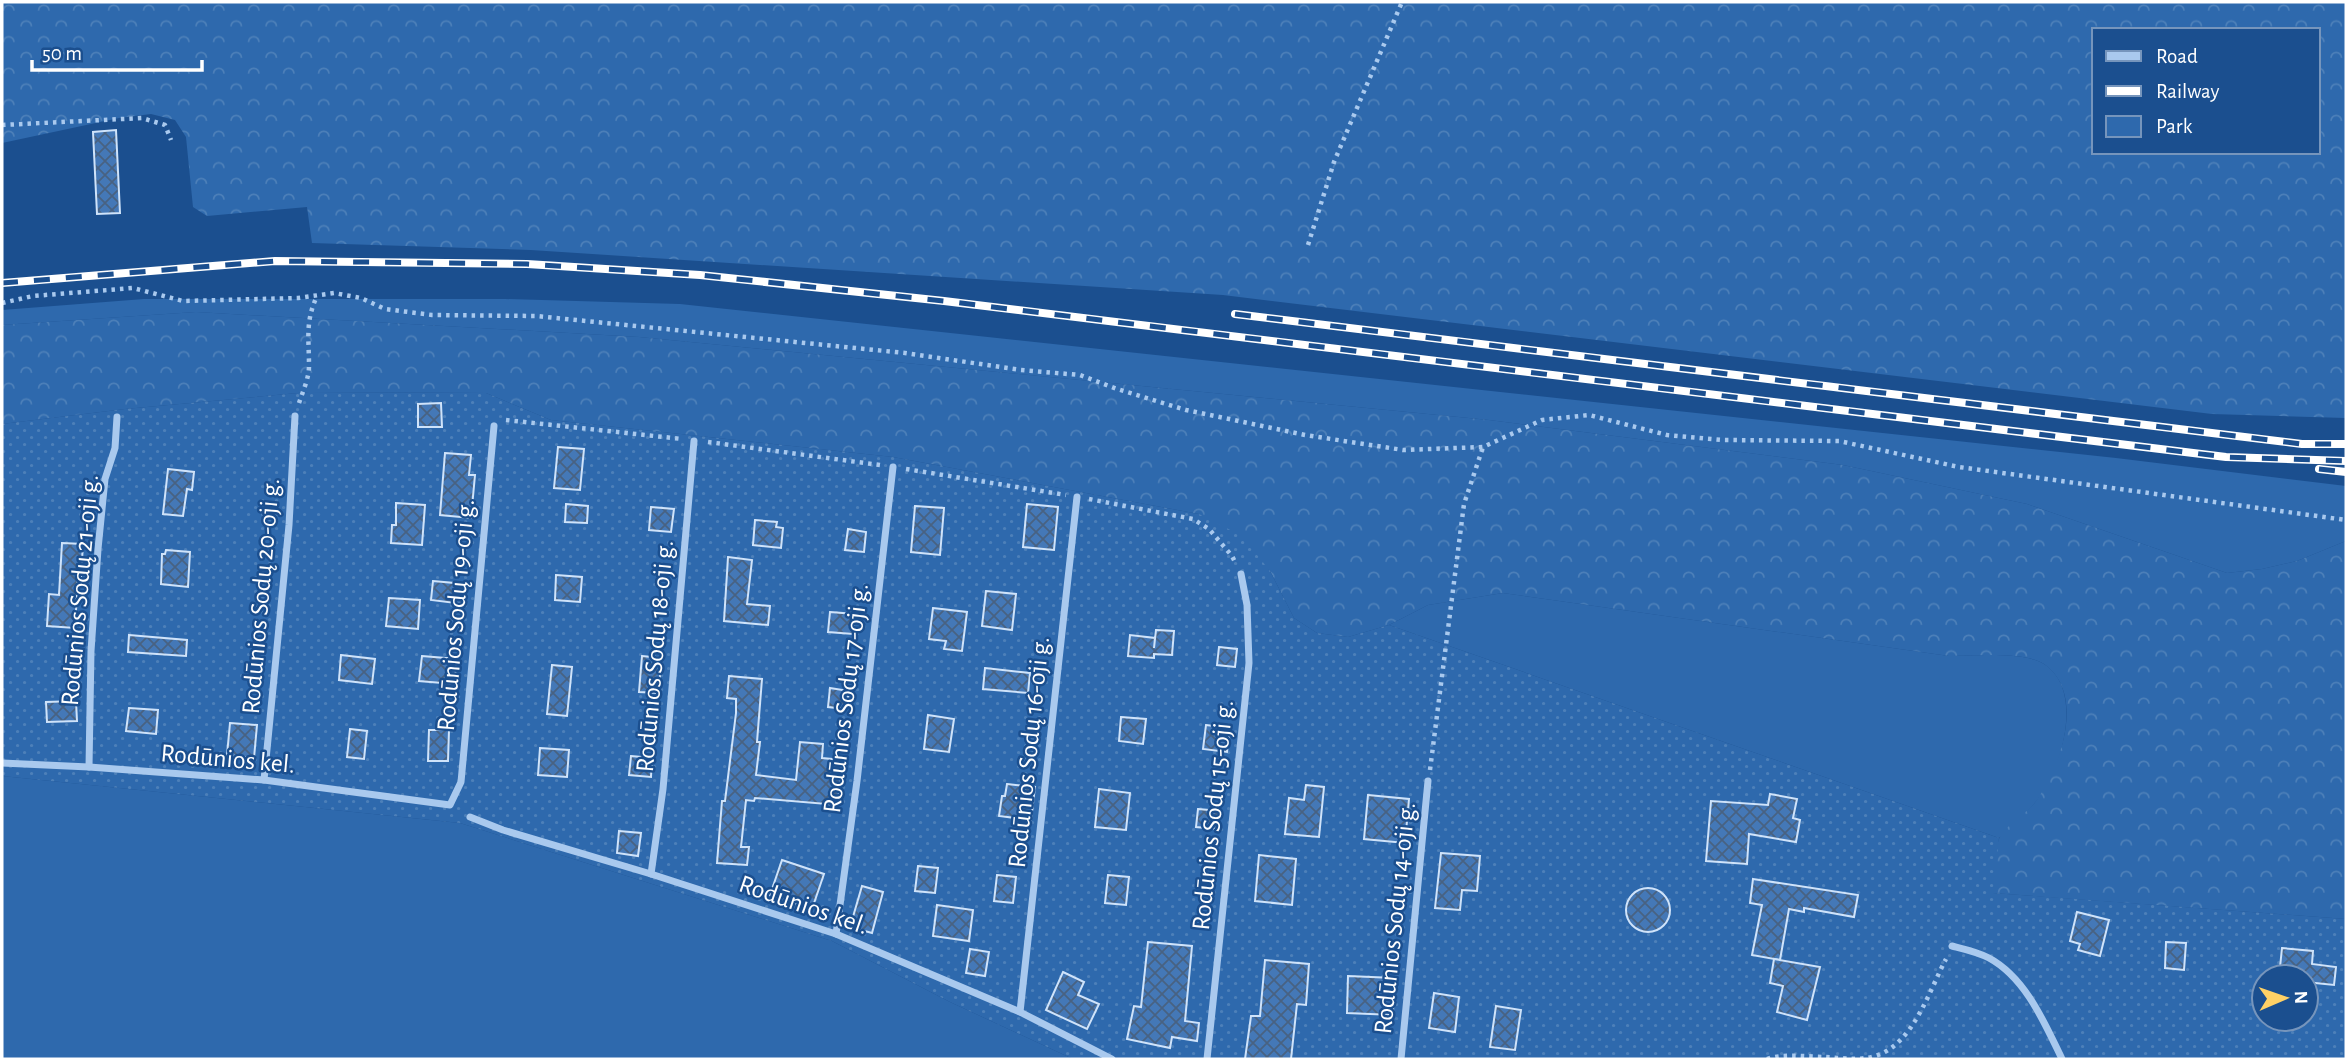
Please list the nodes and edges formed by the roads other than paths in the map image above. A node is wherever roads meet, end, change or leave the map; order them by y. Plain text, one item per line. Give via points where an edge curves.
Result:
1 (295, 416) road end
2 (117, 417) dead end
3 (494, 426) dead end
4 (694, 440) dead end
5 (893, 467) dead end
6 (1077, 497) dead end
7 (1241, 574) dead end
8 (2, 763) edge
9 (89, 767) junction
10 (264, 780) junction
11 (1428, 781) road end
12 (450, 805) joint
13 (470, 817) dead end
14 (651, 874) junction
15 (836, 934) junction
16 (1952, 946) road end
17 (1020, 1012) junction
18 (1112, 1059) edge
19 (1207, 1059) edge
20 (1401, 1059) edge
21 (2062, 1059) edge

1 - 10 street, Rodūnios Sodų 20-oji g.
2 - 9 street, Rodūnios Sodų 21-oji g. via 98,549
3 - 12 street, Rodūnios Sodų 19-oji g. via 461,782
4 - 14 street, Rodūnios Sodų 18-oji g. via 663,789
5 - 15 street, Rodūnios Sodų 17-oji g.
6 - 17 street, Rodūnios Sodų 16-oji g.
7 - 19 street, Rodūnios Sodų 15-oji g. via 1249,663
8 - 9 street, Rodūnios kel.
9 - 10 street, Rodūnios kel.
10 - 12 street, Rodūnios kel.
11 - 20 street, Rodūnios Sodų 14-oji g.
13 - 14 street, Rodūnios kel.
14 - 15 street, Rodūnios kel.
15 - 17 street, Rodūnios kel.
16 - 21 street via 1989,958 2015,980 2042,1017
17 - 18 street, Rodūnios kel.

